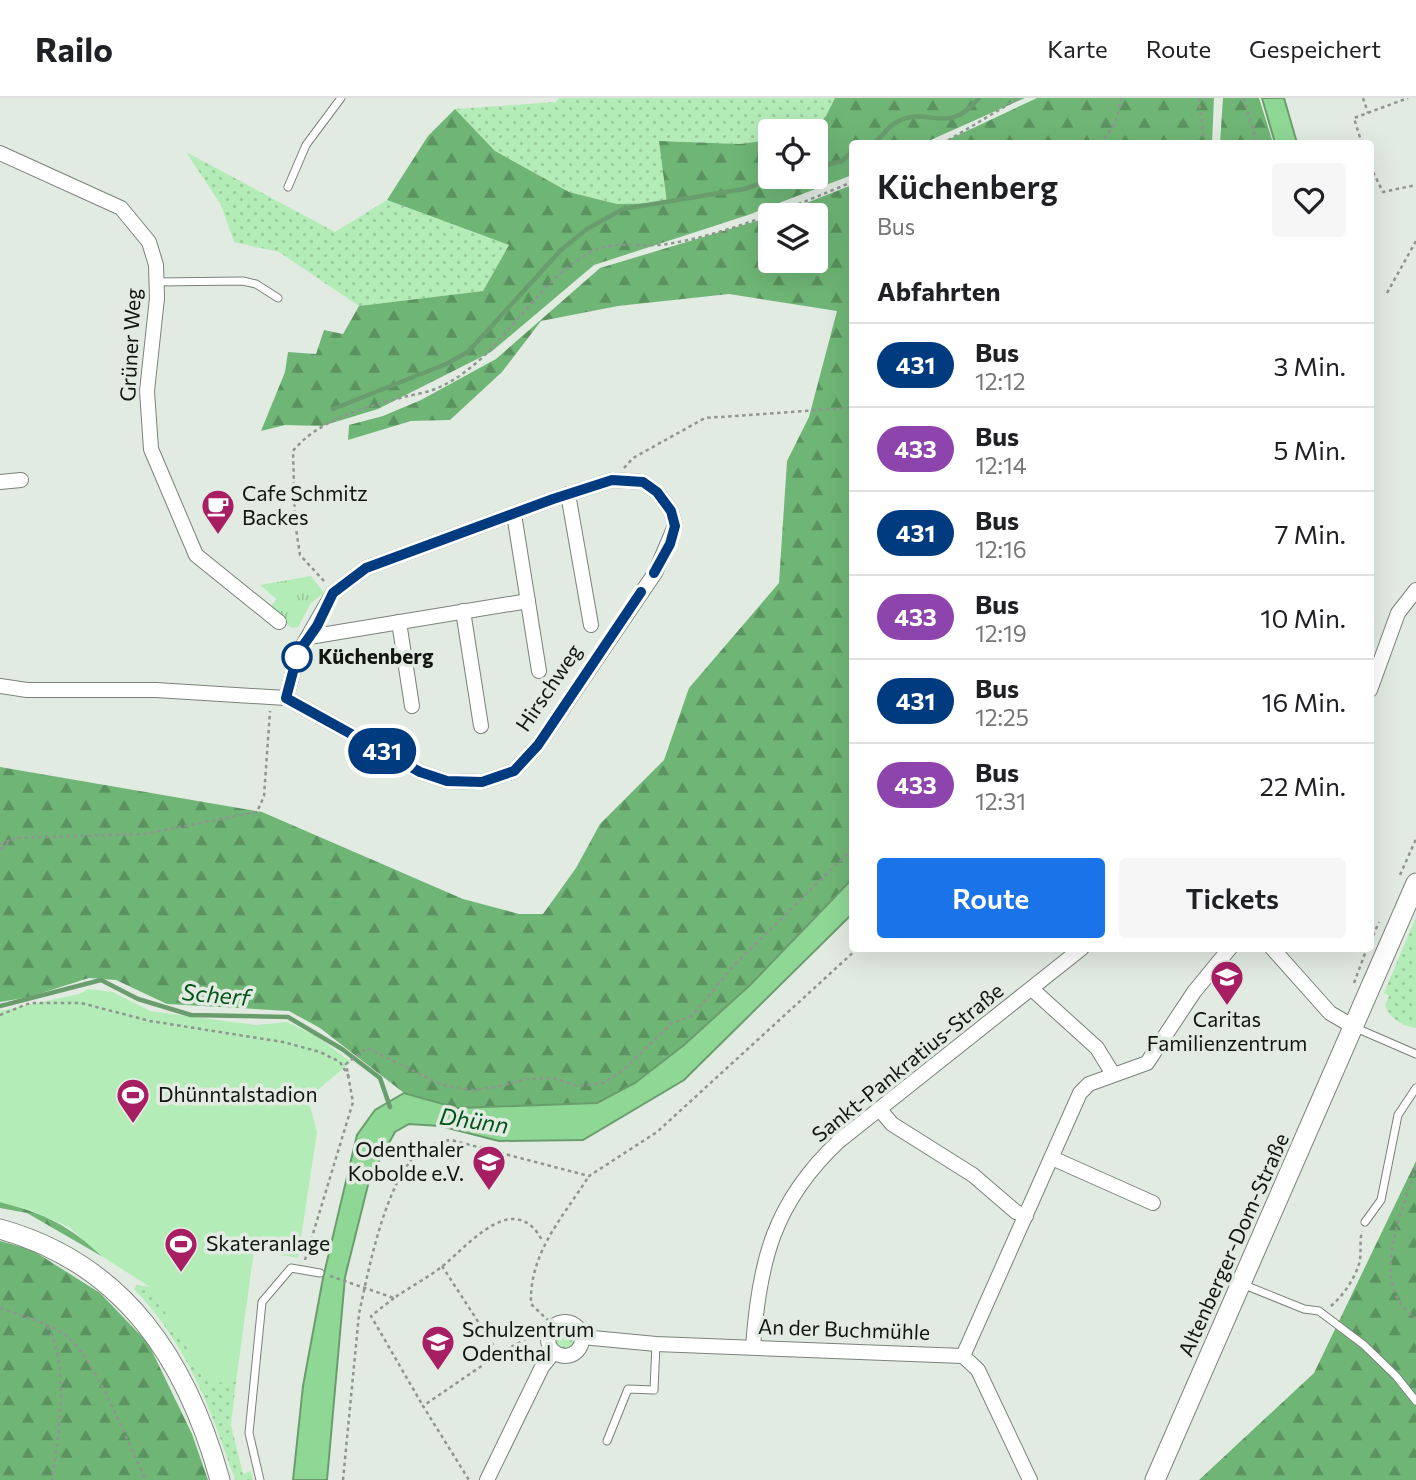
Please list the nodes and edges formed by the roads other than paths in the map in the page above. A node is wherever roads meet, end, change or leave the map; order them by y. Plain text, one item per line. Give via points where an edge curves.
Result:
1 (341, 98) edge
2 (0, 153) edge
3 (288, 187) dead end
4 (156, 282) junction
5 (278, 299) dead end
6 (21, 480) dead end
7 (0, 482) edge
8 (569, 494) junction
9 (514, 514) junction
10 (1416, 590) edge
11 (528, 600) junction
12 (463, 611) junction
13 (279, 622) dead end
14 (399, 622) junction
15 (591, 625) dead end
16 (309, 637) junction
17 (539, 671) dead end
18 (1374, 679) edge
19 (0, 686) edge
20 (286, 698) junction
21 (412, 706) dead end
22 (481, 726) dead end
23 (1416, 883) edge
24 (1077, 952) edge
25 (1227, 952) edge
26 (1276, 952) edge
27 (1033, 990) junction
28 (1354, 1027) junction
29 (1416, 1054) edge
30 (1113, 1074) junction
31 (1416, 1088) edge
32 (881, 1111) junction
33 (1052, 1157) junction
34 (1153, 1203) dead end
35 (1026, 1216) junction
36 (1365, 1222) road end
37 (0, 1229) edge
38 (320, 1273) road end
39 (1242, 1284) junction
40 (582, 1337) junction
41 (656, 1344) junction
42 (551, 1346) junction
43 (753, 1347) junction
44 (962, 1356) junction
45 (1416, 1401) edge
46 (607, 1441) dead end
47 (220, 1480) edge
48 (260, 1480) edge
49 (487, 1480) edge
50 (1030, 1480) edge
51 (1155, 1480) edge

1 - 3 lane via 306,145
2 - 4 street, Grüner Weg via 121,208 149,242
4 - 5 lane via 243,281
4 - 13 street, Grüner Weg via 147,391 151,449 196,555
6 - 7 street
8 - 9 street, Hirschweg
8 - 15 street, Hirschweg
8 - 20 street, Hirschweg via 612,480 643,482 671,511 675,526 654,573 538,745 514,771 482,782 447,781 420,772
9 - 11 street, Hirschweg
9 - 16 street, Hirschweg via 366,568 333,593
10 - 18 street via 1398,612
11 - 12 street
11 - 17 street, Hirschweg
12 - 14 street
12 - 22 street, Hirschweg
14 - 16 street
14 - 21 street
16 - 20 street, Hirschweg via 298,653
19 - 20 street, Hirschweg
23 - 28 main road, Altenberger-Dom-Straße
24 - 27 street, Sankt-Pankratius-Straße
25 - 30 street via 1147,1063
26 - 28 street via 1330,1013
27 - 30 street via 1097,1048
27 - 32 street, Sankt-Pankratius-Straße
28 - 29 lane
28 - 39 main road, Altenberger-Dom-Straße
30 - 33 street via 1080,1093
31 - 36 lane via 1398,1115 1381,1200
32 - 35 street via 892,1124 951,1158
32 - 43 street, Sankt-Pankratius-Straße via 818,1161 785,1208 762,1267
33 - 34 street
33 - 35 street
35 - 44 street
37 - 47 main road via 38,1242 90,1270 146,1323 184,1383
38 - 48 lane via 291,1268 262,1302 249,1433
39 - 45 lane via 1319,1311 1363,1345
39 - 51 main road, Altenberger-Dom-Straße
40 - 41 street, An der Buchmühle
40 - 42 street via 581,1345 569,1356
40 - 42 street, An der Buchmühle via 572,1323 563,1322 554,1326
41 - 43 street, An der Buchmühle
41 - 46 lane via 654,1390 628,1389
42 - 49 street
43 - 44 street, An der Buchmühle
44 - 50 street via 978,1370

